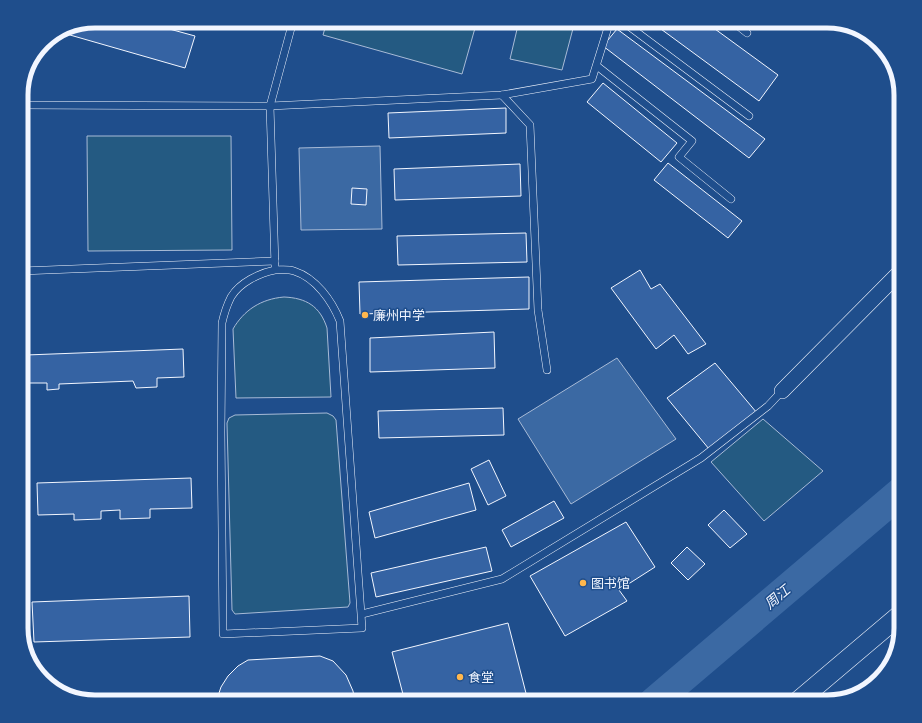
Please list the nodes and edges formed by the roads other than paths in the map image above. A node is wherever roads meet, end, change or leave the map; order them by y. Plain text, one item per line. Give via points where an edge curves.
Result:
1 (290, 28) edge
2 (608, 28) edge
3 (631, 28) edge
4 (741, 28) edge
5 (747, 33) dead end
6 (597, 66) junction
7 (502, 95) junction
8 (28, 106) edge
9 (270, 106) junction
10 (749, 116) dead end
11 (731, 199) dead end
12 (275, 261) junction
13 (275, 270) junction
14 (28, 271) edge
15 (894, 278) edge
16 (547, 370) dead end
17 (782, 391) joint
18 (362, 614) junction
19 (894, 620) edge
20 (805, 695) edge

1 - 9 lane
2 - 6 lane
3 - 10 lane
4 - 5 lane
6 - 7 lane via 592,79
6 - 11 lane via 692,141 679,157
7 - 9 lane
7 - 16 lane via 530,125 538,310
8 - 9 lane
9 - 12 lane
12 - 13 lane
12 - 14 lane
13 - 18 lane via 294,271 306,276 325,294 340,321
13 - 18 lane via 263,272 243,284 232,295 222,323 223,634 362,628
15 - 17 street
17 - 18 lane via 768,406 701,458 502,579
19 - 20 street

